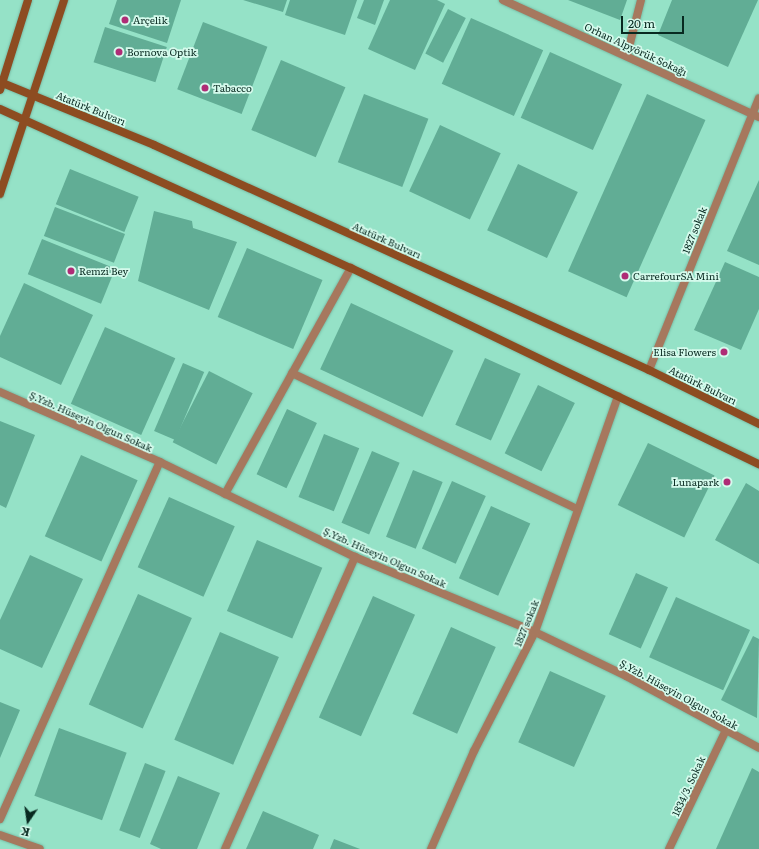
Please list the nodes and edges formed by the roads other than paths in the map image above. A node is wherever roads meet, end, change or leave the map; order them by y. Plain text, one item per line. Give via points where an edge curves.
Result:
1 (28, 0) edge
2 (64, 0) edge
3 (503, 0) edge
4 (641, 0) edge
5 (626, 55) junction
6 (1, 85) edge
7 (32, 94) junction
8 (759, 98) edge
9 (0, 109) edge
10 (755, 115) edge
11 (23, 120) junction
12 (0, 194) edge
13 (351, 268) junction
14 (649, 370) junction
15 (292, 373) junction
16 (0, 392) edge
17 (618, 396) junction
18 (759, 424) edge
19 (160, 462) junction
20 (759, 464) edge
21 (225, 494) junction
22 (577, 509) junction
23 (355, 557) junction
24 (535, 632) junction
25 (725, 732) junction
26 (759, 748) edge
27 (0, 819) edge
28 (0, 835) edge
29 (40, 849) edge
30 (225, 849) edge
31 (431, 849) edge
32 (669, 849) edge

1 - 6 main road
2 - 7 main road
3 - 5 street, Orhan Alpyörük Sokağı
4 - 5 street
5 - 10 street, Orhan Alpyörük Sokağı
6 - 7 main road, Atatürk Bulvarı
7 - 11 main road
7 - 14 main road, Atatürk Bulvarı via 154,145
8 - 10 street, 1827 sokak
9 - 11 main road
10 - 14 street, 1827 sokak
11 - 12 main road
11 - 13 main road
13 - 15 street
13 - 17 main road
14 - 18 main road, Atatürk Bulvarı
15 - 21 street
15 - 22 street
16 - 19 street, Ş.Yzb. Hüseyin Olgun Sokak
17 - 20 main road
17 - 22 street, 1827 sokak
19 - 21 street, Ş.Yzb. Hüseyin Olgun Sokak
19 - 27 street
21 - 23 street, Ş.Yzb. Hüseyin Olgun Sokak
22 - 24 street, 1827 sokak
23 - 24 street, Ş.Yzb. Hüseyin Olgun Sokak
23 - 30 street
24 - 25 street, Ş.Yzb. Hüseyin Olgun Sokak via 626,676
24 - 31 street, 1827 sokak via 474,751
25 - 26 street, Ş.Yzb. Hüseyin Olgun Sokak
25 - 32 street, 1834/3. Sokak
28 - 29 street

